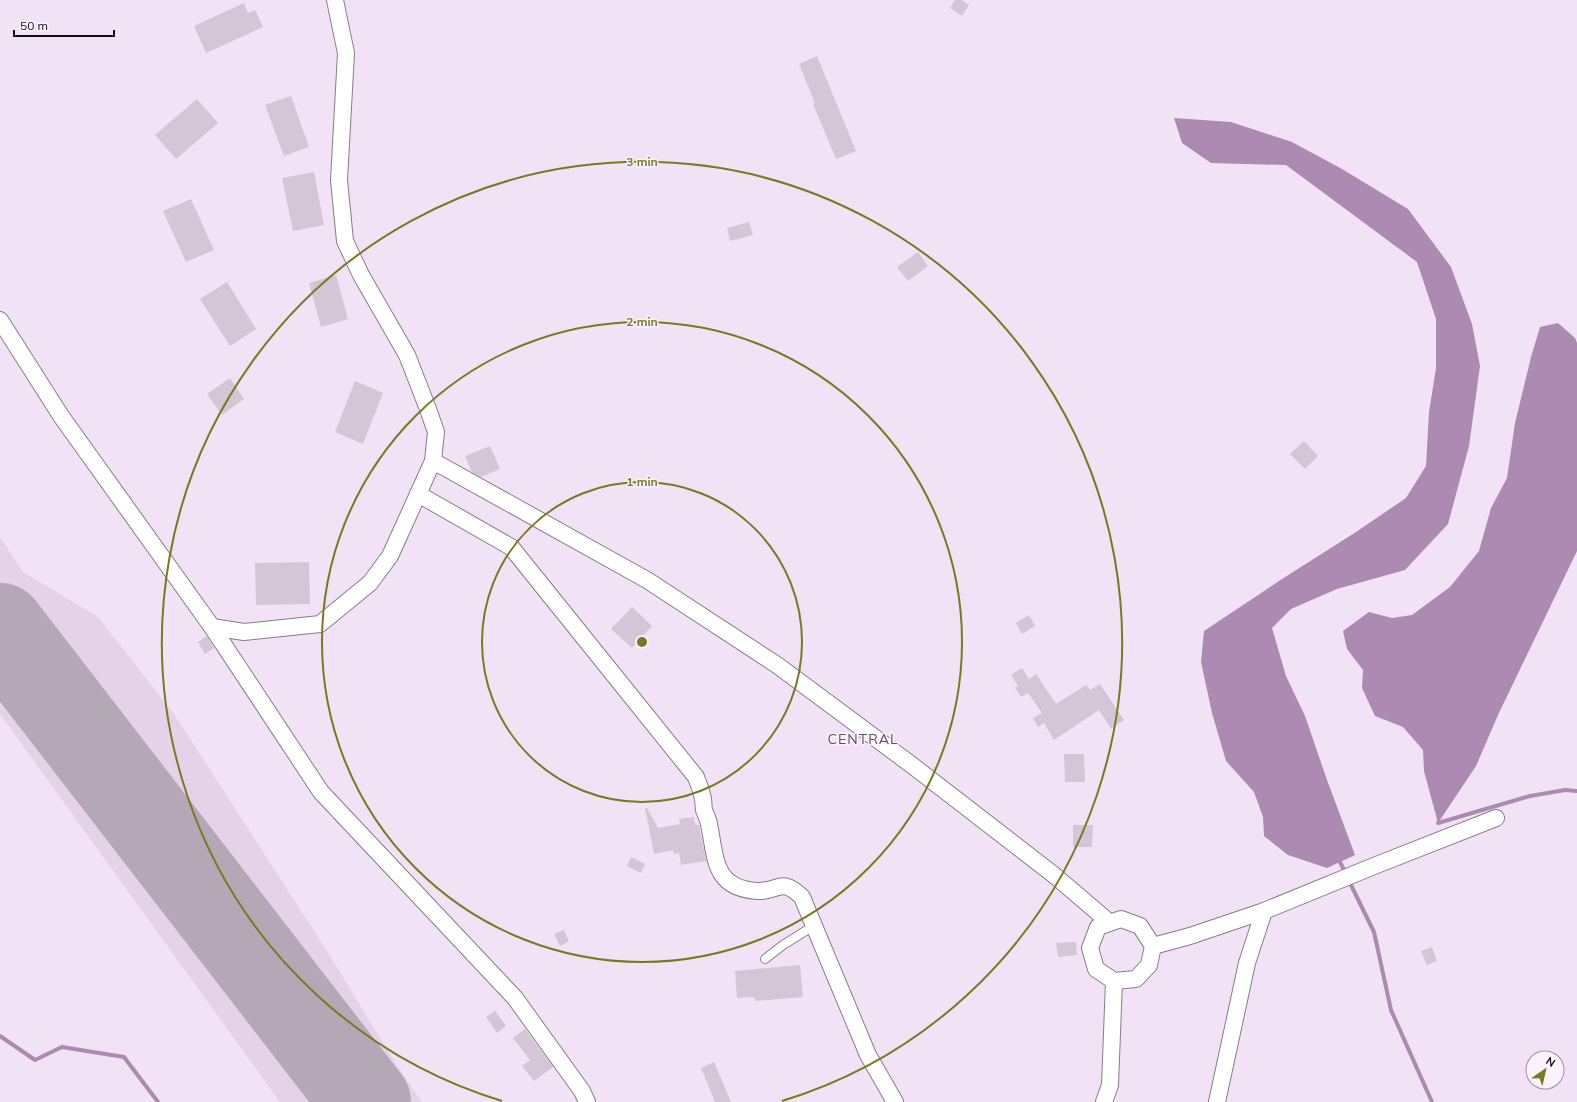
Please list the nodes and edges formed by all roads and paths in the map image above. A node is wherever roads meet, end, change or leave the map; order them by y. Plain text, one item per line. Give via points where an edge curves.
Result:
1 (335, 0) edge
2 (0, 320) edge
3 (433, 460) junction
4 (418, 494) junction
5 (212, 627) junction
6 (1496, 818) dead end
7 (1264, 911) junction
8 (1109, 922) junction
9 (814, 926) junction
10 (1153, 946) junction
11 (765, 959) dead end
12 (1114, 981) junction
13 (587, 1102) edge
14 (896, 1102) edge
15 (1104, 1102) edge
16 (1217, 1102) edge

1 - 3 street via 346,53 339,180 345,241 361,275 407,355 436,432
2 - 5 street via 61,416
3 - 4 street
3 - 8 street via 647,580 777,665 1054,875
4 - 5 street via 390,556 374,578 320,624 244,632
4 - 9 street via 511,547 696,777 717,867 726,880 738,888 759,891 782,886 792,887 802,897
5 - 13 street via 321,792 515,998 582,1091
6 - 7 street
7 - 10 street
7 - 16 street via 1247,963
8 - 10 street via 1122,919 1140,926
8 - 12 street via 1098,927 1090,948 1096,969
9 - 11 lane
9 - 14 street via 868,1055
10 - 12 street via 1149,965 1136,979
12 - 15 street via 1110,1084

